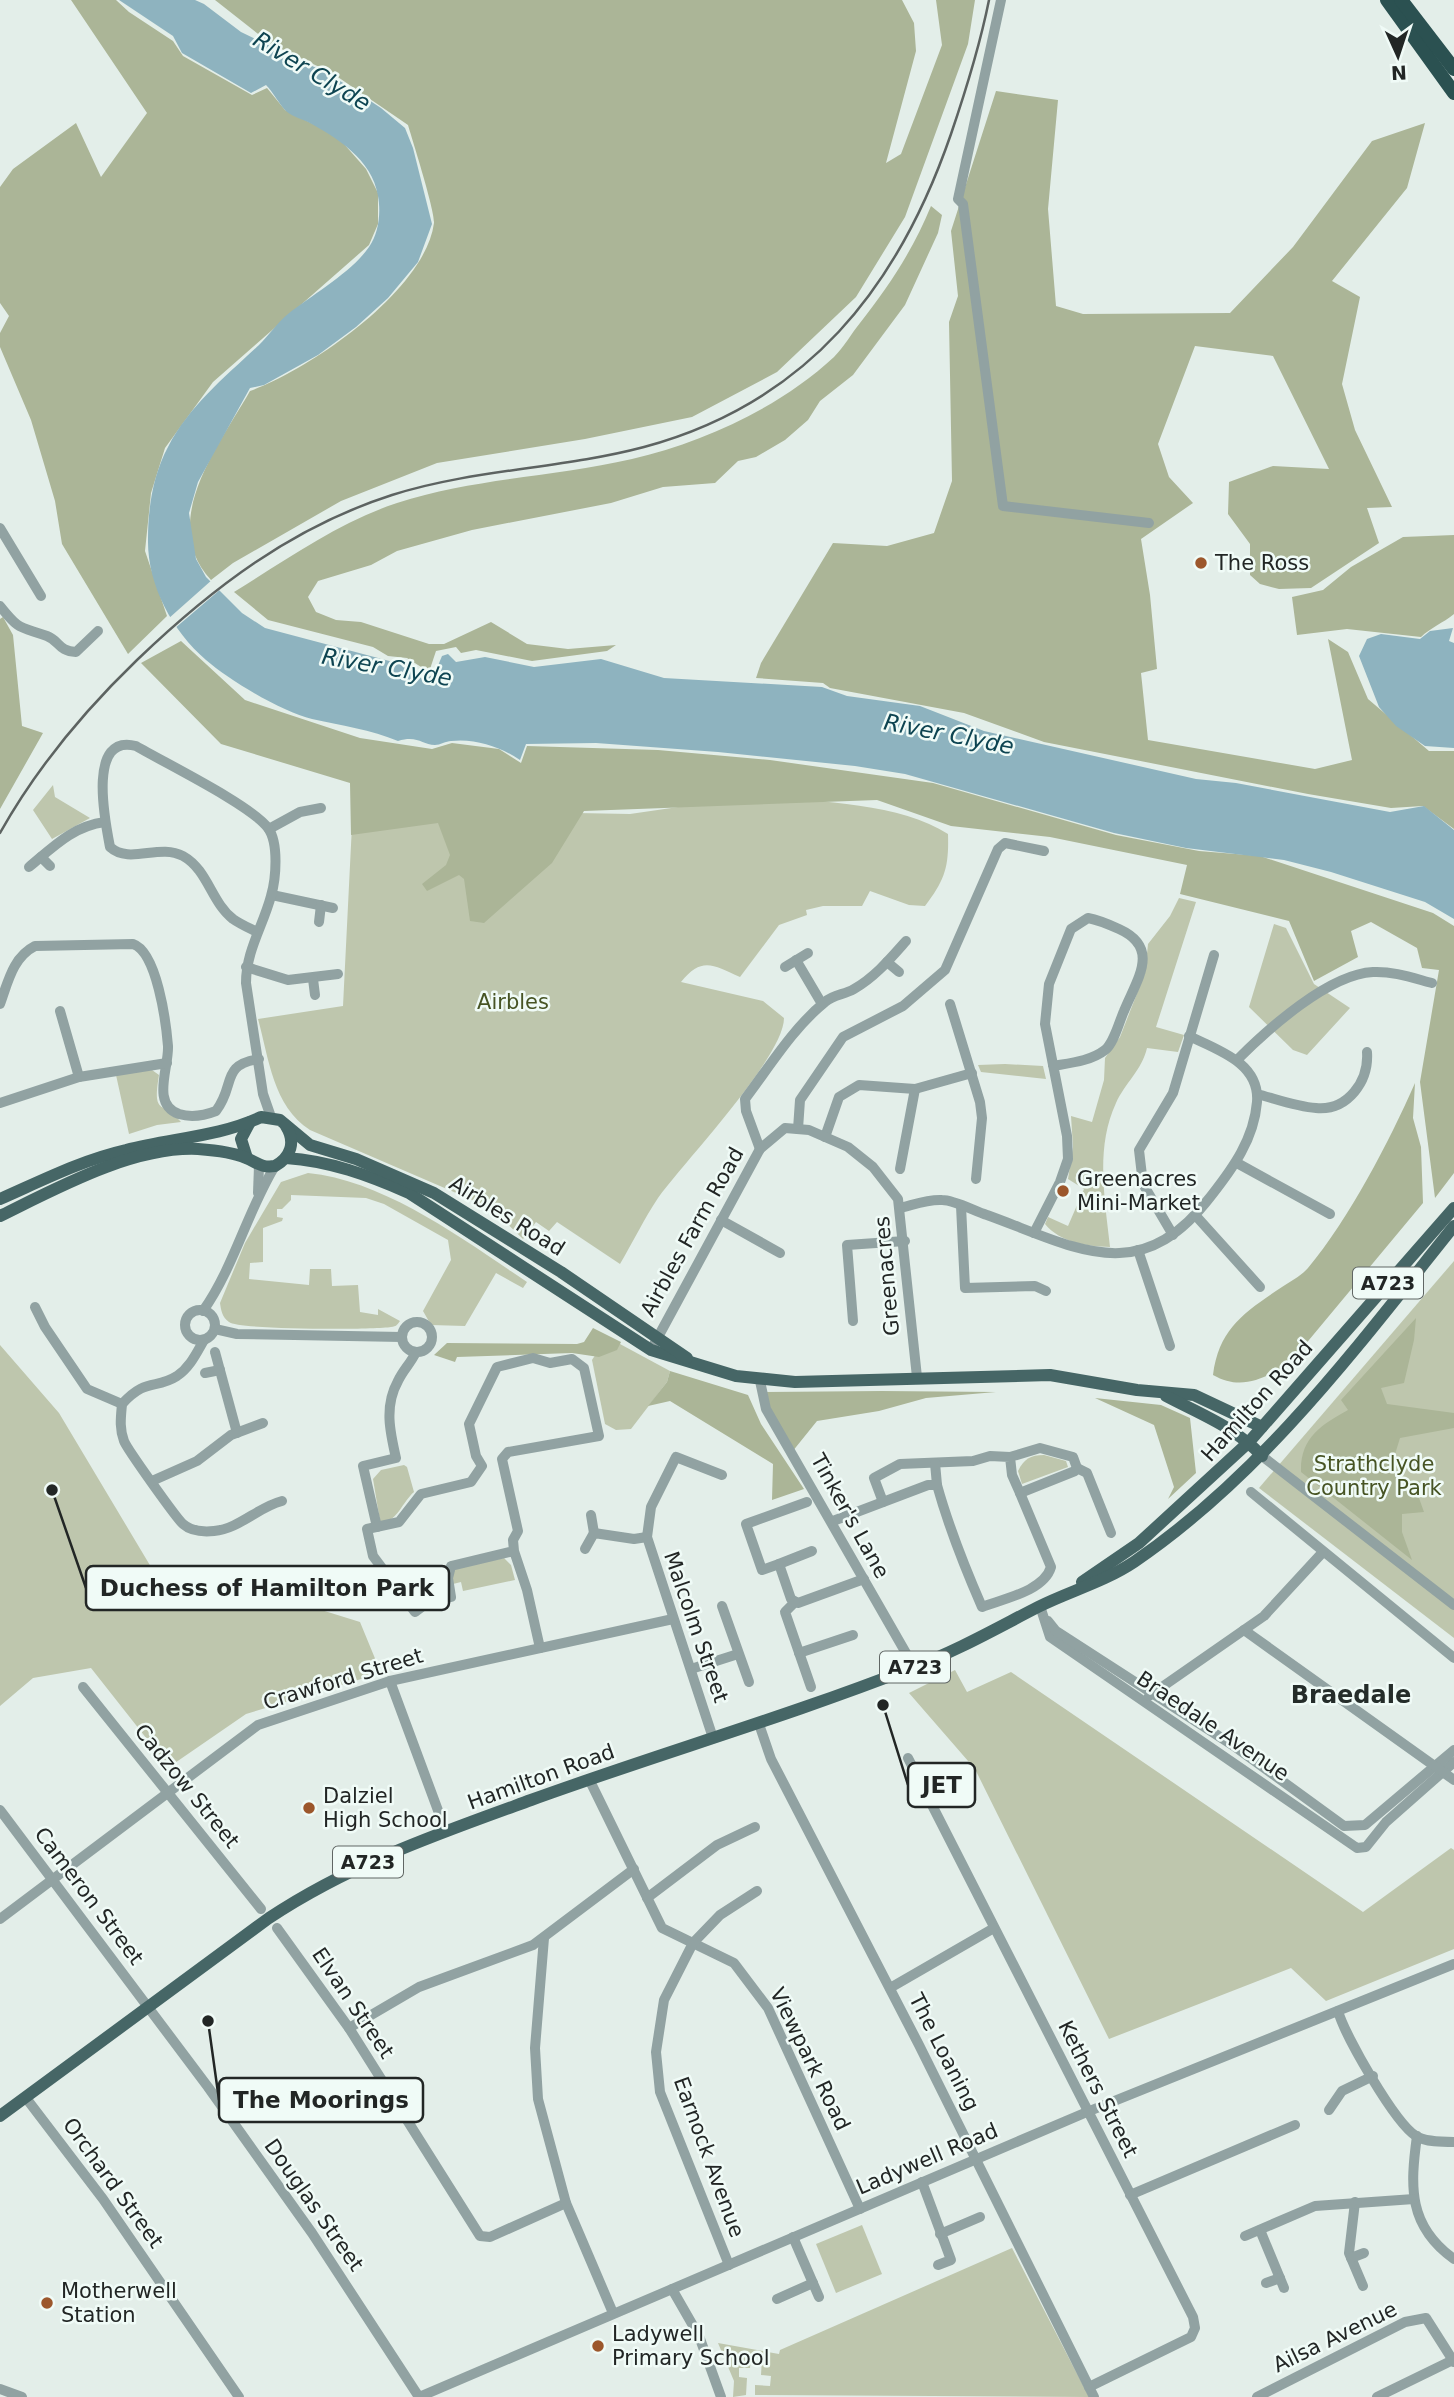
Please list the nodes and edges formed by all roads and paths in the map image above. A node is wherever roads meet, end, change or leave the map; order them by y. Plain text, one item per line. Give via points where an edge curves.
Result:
1 (1001, 0) edge
2 (1387, 0) edge
3 (1401, 0) edge
4 (1454, 69) edge
5 (1454, 93) edge
6 (1149, 523) dead end
7 (0, 528) edge
8 (44, 577) dead end
9 (34, 583) junction
10 (41, 596) dead end
11 (0, 606) edge
12 (99, 631) dead end
13 (321, 808) dead end
14 (105, 822) junction
15 (269, 829) junction
16 (1044, 851) dead end
17 (41, 856) junction
18 (50, 866) dead end
19 (29, 867) dead end
20 (272, 895) junction
21 (321, 905) junction
22 (333, 908) dead end
23 (319, 922) dead end
24 (257, 932) junction
25 (906, 941) dead end
26 (808, 953) dead end
27 (1214, 955) dead end
28 (796, 960) junction
29 (887, 962) junction
30 (246, 967) junction
31 (785, 967) dead end
32 (899, 972) dead end
33 (338, 974) dead end
34 (313, 979) junction
35 (1432, 983) dead end
36 (316, 995) dead end
37 (950, 1003) dead end
38 (0, 1004) edge
39 (822, 1004) junction
40 (73, 1013) dead end
41 (1189, 1036) junction
42 (1367, 1052) dead end
43 (259, 1059) junction
44 (1238, 1059) junction
45 (167, 1063) junction
46 (1053, 1066) junction
47 (972, 1073) junction
48 (79, 1077) junction
49 (915, 1089) junction
50 (1257, 1094) junction
51 (0, 1103) edge
52 (261, 1118) junction
53 (285, 1125) junction
54 (798, 1129) junction
55 (825, 1137) junction
56 (760, 1149) junction
57 (247, 1158) junction
58 (280, 1162) junction
59 (1237, 1163) junction
60 (259, 1166) junction
61 (900, 1169) dead end
62 (976, 1179) dead end
63 (258, 1193) junction
64 (0, 1199) edge
65 (961, 1206) junction
66 (900, 1208) junction
67 (1454, 1208) edge
68 (1330, 1214) dead end
69 (0, 1216) edge
70 (1196, 1216) junction
71 (722, 1220) junction
72 (1454, 1226) edge
73 (1034, 1233) junction
74 (1173, 1235) junction
75 (905, 1241) junction
76 (1138, 1250) junction
77 (780, 1253) dead end
78 (1260, 1287) dead end
79 (1046, 1291) dead end
80 (35, 1307) dead end
81 (207, 1313) junction
82 (853, 1321) dead end
83 (215, 1329) junction
84 (656, 1335) junction
85 (401, 1337) junction
86 (199, 1340) junction
87 (1170, 1346) dead end
88 (651, 1350) junction
89 (215, 1352) dead end
90 (416, 1352) junction
91 (696, 1364) junction
92 (220, 1370) junction
93 (205, 1373) dead end
94 (917, 1377) junction
95 (760, 1381) junction
96 (1161, 1393) junction
97 (122, 1404) junction
98 (264, 1423) dead end
99 (1262, 1427) junction
100 (237, 1433) junction
101 (1249, 1442) junction
102 (1262, 1456) junction
103 (1010, 1457) junction
104 (935, 1463) junction
105 (502, 1464) junction
106 (482, 1466) junction
107 (1076, 1468) junction
108 (722, 1475) dead end
109 (152, 1481) junction
110 (937, 1485) junction
111 (1251, 1492) dead end
112 (1020, 1493) junction
113 (282, 1501) dead end
114 (807, 1502) dead end
115 (883, 1502) junction
116 (592, 1515) dead end
117 (833, 1521) junction
118 (377, 1527) junction
119 (594, 1533) junction
120 (1111, 1533) dead end
121 (647, 1538) junction
122 (584, 1549) dead end
123 (514, 1551) junction
124 (812, 1551) dead end
125 (1324, 1552) junction
126 (779, 1564) junction
127 (864, 1579) junction
128 (1065, 1594) junction
129 (795, 1602) junction
130 (1454, 1605) edge
131 (722, 1606) dead end
132 (1042, 1611) junction
133 (673, 1619) junction
134 (1244, 1630) junction
135 (853, 1635) dead end
136 (540, 1648) junction
137 (799, 1653) junction
138 (738, 1654) junction
139 (1454, 1658) edge
140 (914, 1667) junction
141 (691, 1669) junction
142 (390, 1681) junction
143 (749, 1682) dead end
144 (83, 1687) dead end
145 (811, 1687) dead end
146 (1152, 1694) junction
147 (1141, 1700) junction
148 (759, 1724) junction
149 (713, 1738) junction
150 (1454, 1750) edge
151 (908, 1758) dead end
152 (1454, 1762) edge
153 (1434, 1765) junction
154 (1444, 1773) junction
155 (589, 1779) junction
156 (1454, 1780) edge
157 (167, 1792) junction
158 (0, 1810) edge
159 (1360, 1826) junction
160 (755, 1827) dead end
161 (446, 1832) junction
162 (1373, 1838) junction
163 (634, 1869) junction
164 (53, 1879) junction
165 (757, 1891) dead end
166 (647, 1898) junction
167 (261, 1909) dead end
168 (0, 1919) edge
169 (994, 1927) junction
170 (277, 1928) dead end
171 (544, 1938) junction
172 (693, 1943) junction
173 (1454, 1964) edge
174 (890, 1988) junction
175 (147, 2006) junction
176 (1338, 2011) junction
177 (349, 2028) junction
178 (1373, 2076) junction
179 (26, 2098) junction
180 (1329, 2110) dead end
181 (1087, 2112) junction
182 (0, 2116) edge
183 (1295, 2125) dead end
184 (1417, 2136) junction
185 (1454, 2142) edge
186 (976, 2159) junction
187 (922, 2182) junction
188 (1130, 2195) junction
189 (1414, 2199) junction
190 (566, 2203) junction
191 (1355, 2203) junction
192 (860, 2209) junction
193 (980, 2217) dead end
194 (1261, 2230) junction
195 (940, 2234) junction
196 (1245, 2236) dead end
197 (793, 2237) junction
198 (1364, 2253) dead end
199 (1351, 2258) junction
200 (1454, 2259) edge
201 (729, 2265) junction
202 (938, 2265) dead end
203 (813, 2283) junction
204 (1266, 2283) dead end
205 (1363, 2286) dead end
206 (672, 2288) junction
207 (819, 2297) dead end
208 (777, 2299) dead end
209 (613, 2314) junction
210 (1453, 2361) edge
211 (1089, 2387) junction
212 (0, 2389) edge
213 (22, 2397) edge
214 (239, 2397) edge
215 (419, 2397) edge
216 (721, 2397) edge
217 (1094, 2397) edge
218 (1257, 2397) edge
219 (1377, 2397) edge

1 - 6 street via 958,198 1003,506
2 - 5 highway
3 - 4 highway
7 - 9 street
8 - 9 street
9 - 10 street
11 - 12 street via 16,626 48,636 65,652 76,652
13 - 15 street
14 - 15 street via 103,764 125,743 223,796
14 - 17 street via 87,824
14 - 24 street via 110,847 116,853 181,855 197,867 233,919
15 - 20 street via 274,849
16 - 54 street via 1005,843 998,849 945,970 902,1006 843,1037 800,1100
17 - 18 street
17 - 19 street
20 - 21 street
20 - 24 street
21 - 22 street
21 - 23 street
24 - 30 street
25 - 29 street
26 - 28 street
27 - 41 street
28 - 31 street
28 - 39 street
29 - 32 street
29 - 39 street via 862,984
30 - 34 street via 288,981
30 - 43 street
33 - 34 street
34 - 36 street
35 - 44 street via 1375,972 1342,980 1287,1017
37 - 47 street
38 - 45 street via 17,961 35,946 120,943 142,947 155,974
39 - 56 street via 788,1040 745,1099
40 - 48 street via 60,1013
41 - 44 street
41 - 74 street via 1173,1093 1139,1150 1143,1184
42 - 50 street via 1358,1090 1341,1103 1315,1108
43 - 45 street via 240,1062 234,1069 216,1111 188,1117 165,1102
43 - 52 street via 264,1094
44 - 50 street
45 - 48 street
46 - 46 street via 1108,1049 1144,960 1143,947 1132,935 1088,918 1071,929 1049,984 1045,1024
46 - 73 street via 1068,1159
47 - 49 street
47 - 62 street via 982,1118
48 - 51 street
49 - 55 street via 859,1085 839,1097
49 - 61 street
50 - 59 street via 1255,1118
52 - 53 main road, Airbles Road
52 - 57 main road via 241,1139
52 - 64 main road via 208,1136 88,1161
53 - 58 main road via 292,1142
53 - 84 main road, Airbles Road via 310,1145 356,1159 434,1193
54 - 55 street, Greenacres
54 - 56 street, Airbles Farm Road via 785,1128
55 - 66 street, Greenacres via 848,1147 873,1167
56 - 71 street, Airbles Farm Road
57 - 60 main road
57 - 69 main road via 198,1149 144,1157 96,1172
58 - 60 main road, Airbles Road
58 - 63 street
58 - 88 main road, Airbles Road via 319,1160 409,1193
59 - 68 street
59 - 70 street
60 - 63 street
63 - 81 street
65 - 66 street via 943,1199
65 - 73 street
65 - 79 street via 965,1288 1035,1286
66 - 75 street, Greenacres
67 - 99 main road, Hamilton Road / A723
70 - 74 street
70 - 78 street
71 - 77 street
71 - 84 street, Airbles Farm Road
72 - 102 main road, Hamilton Road / A723
73 - 76 street via 1095,1254
74 - 76 street
75 - 82 street via 847,1245
75 - 94 street, Greenacres
76 - 87 street
80 - 97 street via 87,1389
81 - 83 street
81 - 86 street via 193,1312 186,1321 188,1334
83 - 85 street via 237,1334
83 - 86 street
84 - 88 street, Airbles Farm Road
84 - 91 main road, Airbles Road
85 - 90 street via 405,1346
85 - 90 street via 408,1324 427,1326 430,1344
86 - 97 street via 186,1367 176,1376 139,1388
88 - 91 main road, Airbles Road
89 - 92 street
90 - 118 street via 389,1404 396,1458 363,1466
91 - 95 main road, Airbles Road
92 - 93 street
92 - 100 street
94 - 95 main road, Airbles Road
94 - 96 main road, Airbles Road via 1050,1375
95 - 117 street, Tinker's Lane via 766,1409
96 - 99 main road, Airbles Road via 1194,1395
96 - 101 main road, Airbles Road via 1201,1411
97 - 109 street via 124,1442
98 - 100 street
99 - 101 main road, Hamilton Road / A723
100 - 109 street via 197,1461
101 - 102 main road, Airbles Road
101 - 128 main road, Hamilton Road / A723 via 1139,1542
102 - 128 main road, Hamilton Road / A723 via 1136,1560 1108,1578
102 - 130 street
103 - 104 street
103 - 107 street via 1040,1448 1073,1457
103 - 112 street
104 - 110 street
104 - 115 street via 900,1464 882,1471 874,1478
105 - 106 street
105 - 106 street via 508,1452 599,1436 582,1365 572,1359 550,1363 533,1358 498,1367 469,1424
105 - 123 street via 518,1531
106 - 118 street via 471,1482 421,1494 399,1522
107 - 112 street
107 - 120 street via 1087,1473
108 - 121 street, Malcolm Street via 676,1457 651,1507
109 - 113 street via 192,1530 230,1528 265,1505
110 - 112 street via 956,1549 982,1608 1026,1591 1049,1574 1051,1567
110 - 115 street
111 - 125 street
114 - 126 street via 746,1524 762,1570
115 - 117 street
116 - 119 street
117 - 127 street, Tinker's Lane
118 - 123 street via 367,1529 373,1556 415,1612 427,1603 451,1597 447,1578 451,1566
119 - 121 street
119 - 122 street
121 - 133 street, Malcolm Street
123 - 136 street
124 - 126 street
125 - 134 street via 1264,1616
125 - 139 street
126 - 129 street
127 - 129 street
127 - 140 street, Tinker's Lane
128 - 132 main road, Hamilton Road / A723
129 - 137 street via 785,1612
131 - 138 street
132 - 140 main road, Hamilton Road / A723
132 - 146 street, Braedale Avenue via 1056,1630
132 - 147 street, Braedale Avenue via 1051,1637
133 - 136 street, Crawford Street
133 - 141 street, Malcolm Street
134 - 146 street
134 - 153 street
135 - 137 street
136 - 142 street, Crawford Street
137 - 145 street
138 - 141 street
138 - 143 street
140 - 148 main road, Hamilton Road / A723
141 - 149 street, Malcolm Street
142 - 157 street, Crawford Street via 258,1725
142 - 161 street
144 - 157 street, Cadzow Street
146 - 147 street
146 - 159 street, Braedale Avenue via 1234,1746 1344,1826
147 - 162 street, Braedale Avenue via 1357,1848 1366,1847
148 - 149 main road, Hamilton Road / A723
148 - 174 street, The Loaning via 771,1759
149 - 155 main road, Hamilton Road / A723
150 - 153 street
151 - 169 street, Kethers Street
152 - 154 street
153 - 154 street
153 - 159 street
154 - 156 street
154 - 162 street
155 - 161 main road, Hamilton Road / A723
155 - 163 street, Viewpark Road
157 - 164 street, Crawford Street
157 - 167 street, Cadzow Street
158 - 164 street, Cameron Street
159 - 162 street
160 - 166 street via 717,1845
161 - 175 main road, Hamilton Road / A723 via 365,1863 309,1892
163 - 166 street, Viewpark Road
163 - 171 street
164 - 168 street, Crawford Street
164 - 175 street, Cameron Street
165 - 172 street, Earnock Avenue via 720,1915
166 - 172 street, Viewpark Road via 662,1928
169 - 174 street
169 - 181 street, Kethers Street
170 - 177 street, Elvan Street
171 - 177 street via 419,1987
171 - 190 street via 535,2048 538,2099
172 - 192 street, Viewpark Road via 734,1963 768,2008
172 - 201 street, Earnock Avenue via 664,2000 656,2052 660,2092
173 - 176 street, Ladywell Road
174 - 186 street, The Loaning
175 - 179 main road, Hamilton Road / A723
175 - 215 street, Douglas Street via 312,2233
176 - 178 street
176 - 181 street, Ladywell Road
177 - 190 street, Elvan Street via 480,2236 490,2237
178 - 180 street via 1342,2091
178 - 184 street via 1387,2105
179 - 182 main road, Hamilton Road / A723
179 - 214 street, Orchard Street via 103,2199
181 - 186 street, Ladywell Road
181 - 188 street, Kethers Street
183 - 188 street
184 - 185 street
184 - 189 street via 1410,2182
186 - 187 street, Ladywell Road
186 - 211 street, The Loaning
187 - 192 street, Ladywell Road
187 - 195 street
188 - 211 street, Kethers Street via 1195,2328 1191,2337 1179,2344
189 - 191 street
189 - 200 street via 1419,2218 1440,2249
190 - 209 street
191 - 194 street via 1315,2206
191 - 199 street
192 - 197 street, Ladywell Road
193 - 195 street
194 - 196 street
194 - 204 street via 1282,2283
195 - 202 street via 951,2260
197 - 201 street, Ladywell Road
197 - 203 street
198 - 199 street
199 - 205 street
201 - 206 street, Ladywell Road
203 - 207 street
203 - 208 street
206 - 209 street, Ladywell Road
206 - 216 street via 699,2336
209 - 215 street, Ladywell Road
210 - 218 street, Ailsa Avenue via 1426,2318 1405,2322
210 - 219 street
211 - 217 street, The Loaning
212 - 213 street

